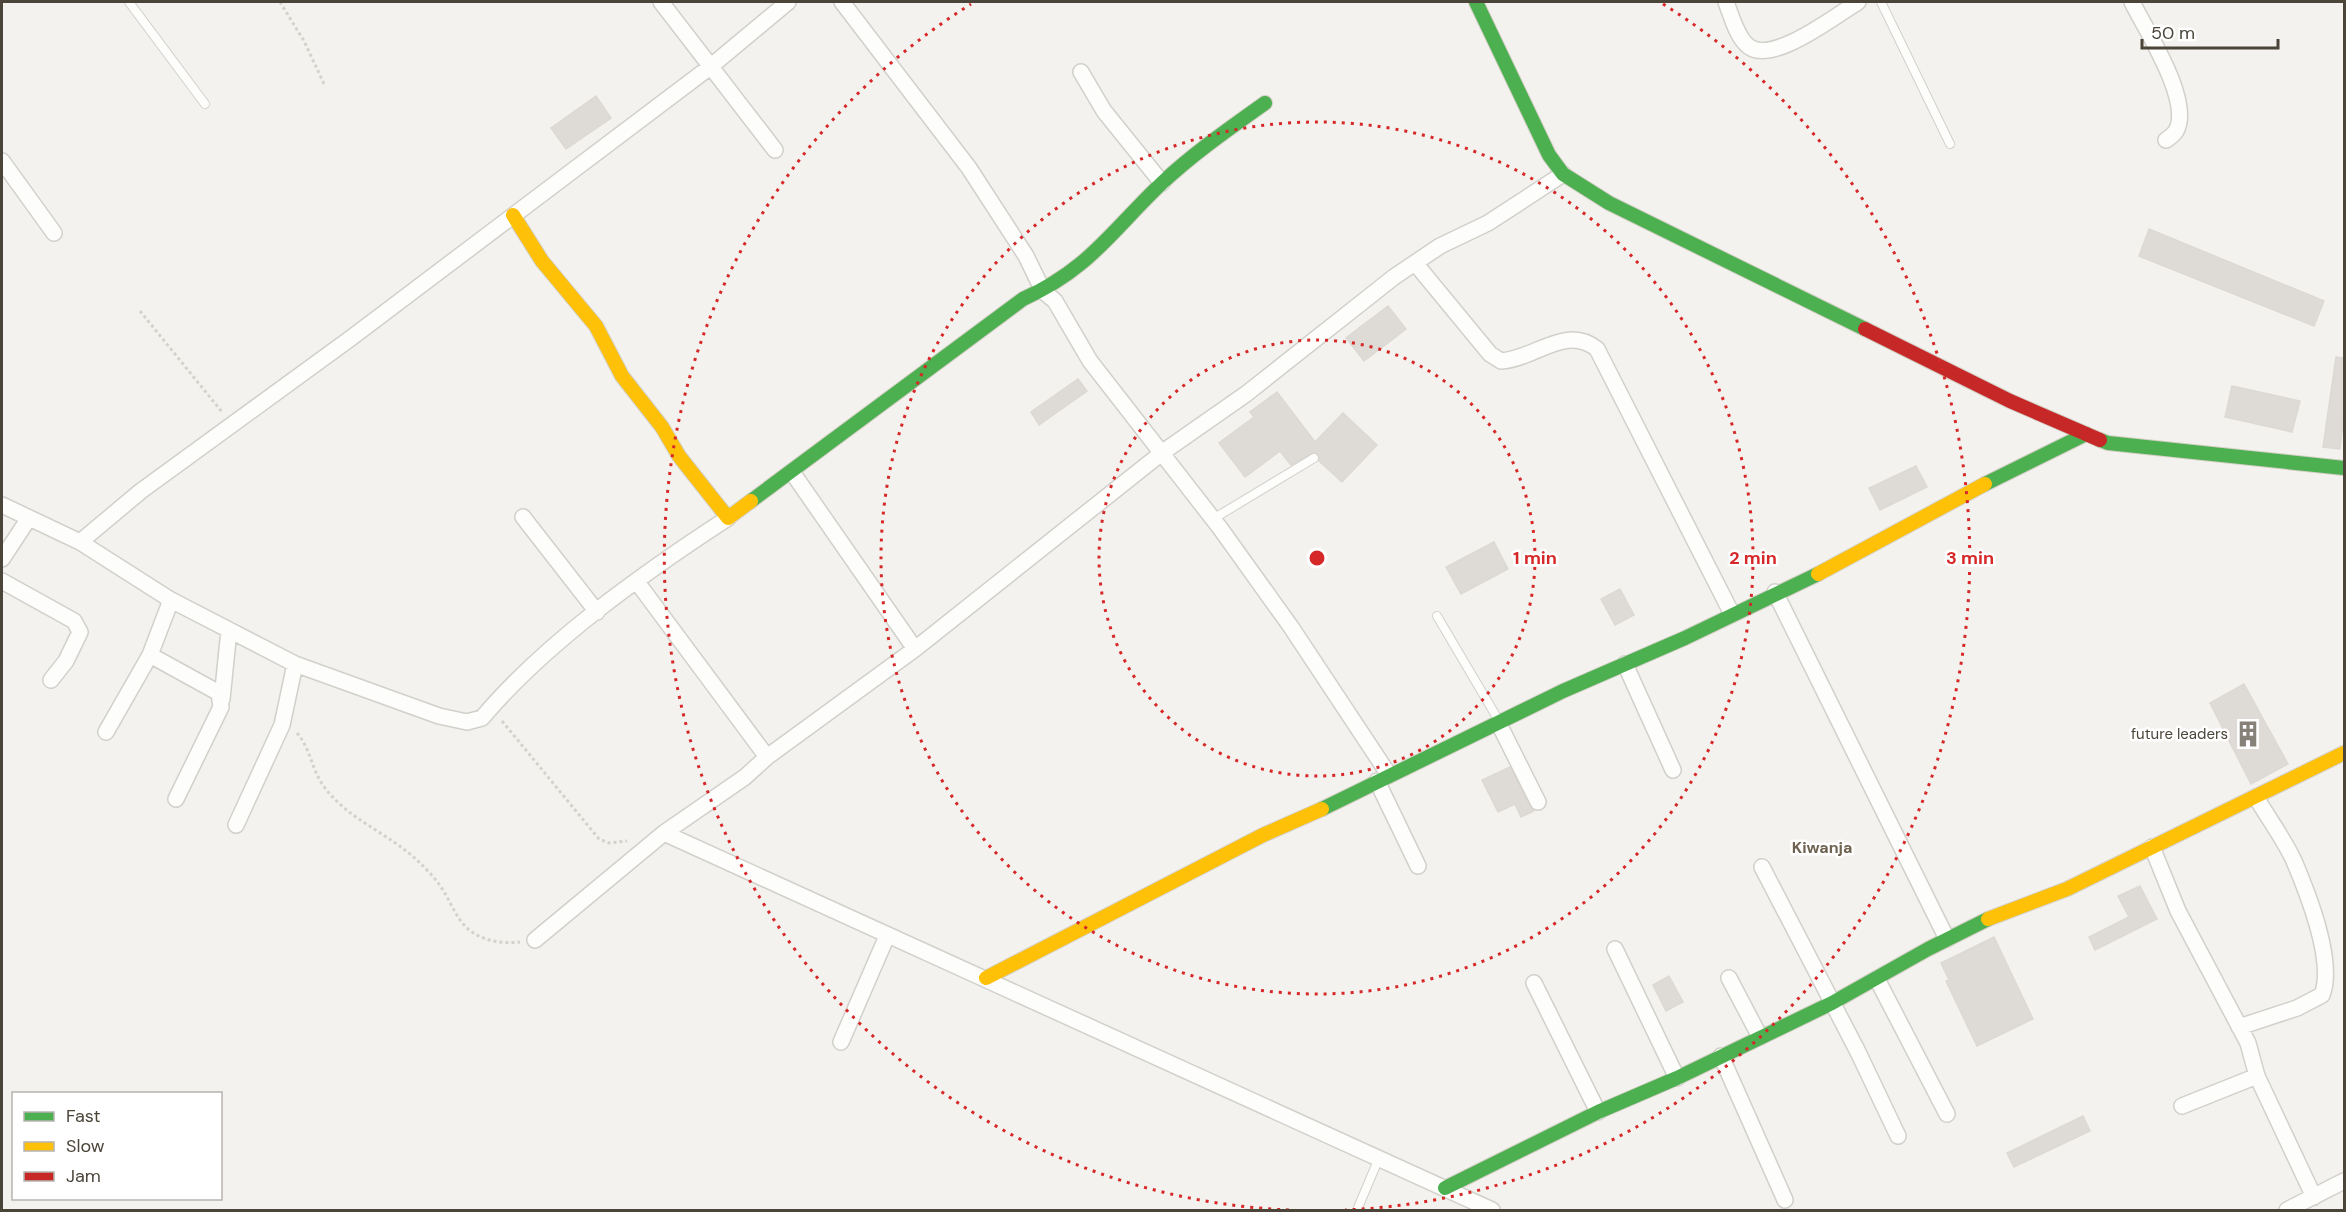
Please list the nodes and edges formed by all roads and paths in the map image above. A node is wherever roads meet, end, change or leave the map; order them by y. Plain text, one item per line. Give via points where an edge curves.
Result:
1 (129, 2) edge
2 (280, 2) edge
3 (661, 2) edge
4 (788, 2) edge
5 (842, 2) edge
6 (1476, 2) edge
7 (1726, 2) edge
8 (1858, 2) edge
9 (1881, 2) edge
10 (2132, 2) edge
11 (710, 67) junction
12 (1081, 72) dead end
13 (325, 86) dead end
14 (205, 104) dead end
15 (1265, 104) dead end
16 (2166, 140) dead end
17 (1950, 144) dead end
18 (775, 150) dead end
19 (2, 161) edge
20 (1563, 174) junction
21 (1161, 183) junction
22 (513, 215) junction
23 (54, 233) dead end
24 (1415, 263) junction
25 (1043, 291) junction
26 (140, 311) dead end
27 (233, 425) junction
28 (2086, 434) junction
29 (1163, 452) junction
30 (1314, 458) dead end
31 (2344, 468) edge
32 (792, 472) junction
33 (2, 505) edge
34 (523, 517) dead end
35 (29, 518) junction
36 (728, 518) junction
37 (1214, 519) junction
38 (80, 542) junction
39 (2, 559) edge
40 (2, 581) edge
41 (637, 582) junction
42 (1775, 592) junction
43 (171, 600) junction
44 (597, 612) junction
45 (1732, 614) junction
46 (1437, 616) dead end
47 (229, 630) junction
48 (915, 649) junction
49 (150, 655) junction
50 (295, 664) junction
51 (1624, 664) junction
52 (51, 680) dead end
53 (222, 699) junction
54 (491, 707) junction
55 (1500, 724) junction
56 (282, 725) junction
57 (105, 732) dead end
58 (2344, 753) edge
59 (767, 757) junction
60 (1673, 770) dead end
61 (1383, 778) junction
62 (2256, 797) junction
63 (176, 799) dead end
64 (1538, 802) dead end
65 (236, 825) dead end
66 (664, 833) junction
67 (635, 840) dead end
68 (2152, 847) junction
69 (1418, 866) dead end
70 (1762, 867) dead end
71 (887, 936) junction
72 (1947, 939) junction
73 (535, 940) joint
74 (1615, 949) dead end
75 (986, 978) junction
76 (1729, 978) dead end
77 (1877, 979) junction
78 (1534, 982) dead end
79 (1832, 1003) junction
80 (2239, 1027) junction
81 (1760, 1037) junction
82 (841, 1042) dead end
83 (1721, 1056) junction
84 (2258, 1076) junction
85 (1677, 1078) junction
86 (2182, 1106) dead end
87 (1598, 1112) junction
88 (1947, 1114) dead end
89 (1898, 1136) dead end
90 (1379, 1158) junction
91 (2344, 1181) edge
92 (1445, 1188) junction
93 (2329, 1190) junction
94 (2314, 1197) junction
95 (2344, 1197) edge
96 (1785, 1200) dead end
97 (1357, 1210) edge
98 (1491, 1210) edge
99 (2287, 1210) edge

1 - 14 lane
2 - 13 path
3 - 11 street
4 - 11 street
5 - 25 street via 969,168 1026,256
6 - 20 street via 1537,134
7 - 8 street via 1745,44 1765,52 1786,45
9 - 17 lane
10 - 16 street via 2175,89 2178,123
11 - 18 street
11 - 22 street
12 - 21 street via 1104,111
15 - 21 street
19 - 23 street
20 - 24 street via 1529,198
20 - 28 street via 1609,203 1689,244 2010,401
21 - 25 street via 1086,264
22 - 27 street
22 - 36 street via 542,261 596,326 622,376
24 - 29 street via 1246,394
24 - 45 street via 1490,354 1501,361 1572,338 1586,340 1597,349
25 - 29 street via 1055,301 1090,361
25 - 32 street via 1023,298
26 - 27 path
27 - 38 street via 141,491
28 - 31 street via 2137,448
28 - 42 street via 1962,495 1832,567
29 - 37 street
29 - 48 street
30 - 37 lane
32 - 36 street
32 - 48 street
33 - 35 street
34 - 44 street
35 - 38 street
35 - 39 street
36 - 41 street
37 - 61 street via 1291,627
38 - 43 street
40 - 52 street via 74,621 80,632 66,661
41 - 44 street
41 - 59 street
42 - 45 street
42 - 72 street
43 - 47 street
43 - 49 street
44 - 54 street
45 - 51 street
46 - 55 lane
47 - 50 street
47 - 53 street
48 - 59 street
49 - 53 street via 219,693
49 - 57 street
50 - 54 street via 439,716 467,722 482,718
50 - 56 street
51 - 55 street
51 - 60 street
53 - 63 street
54 - 67 path via 599,839 619,843
55 - 61 street
55 - 64 street
56 - 65 street
56 - 73 path via 298,734 321,782 343,807 419,862 469,929 507,944
58 - 62 street
59 - 66 street via 745,777
61 - 69 street
61 - 75 street via 1263,835
62 - 68 street
62 - 80 street via 2294,860 2321,940 2326,985 2322,995 2297,1008
66 - 71 street
66 - 73 street
68 - 72 street via 2067,889
68 - 80 street via 2178,911
70 - 79 street
71 - 75 street
71 - 82 street
72 - 77 street
74 - 85 street
75 - 90 street
76 - 81 street
77 - 79 street
77 - 88 street
78 - 87 street
79 - 81 street
79 - 89 street
80 - 84 street
81 - 83 street
83 - 85 street
83 - 96 street
84 - 86 street
84 - 94 street
85 - 87 street
87 - 92 street
90 - 92 street
90 - 97 lane
91 - 93 street
92 - 98 street
93 - 94 street
93 - 95 street
94 - 99 street

